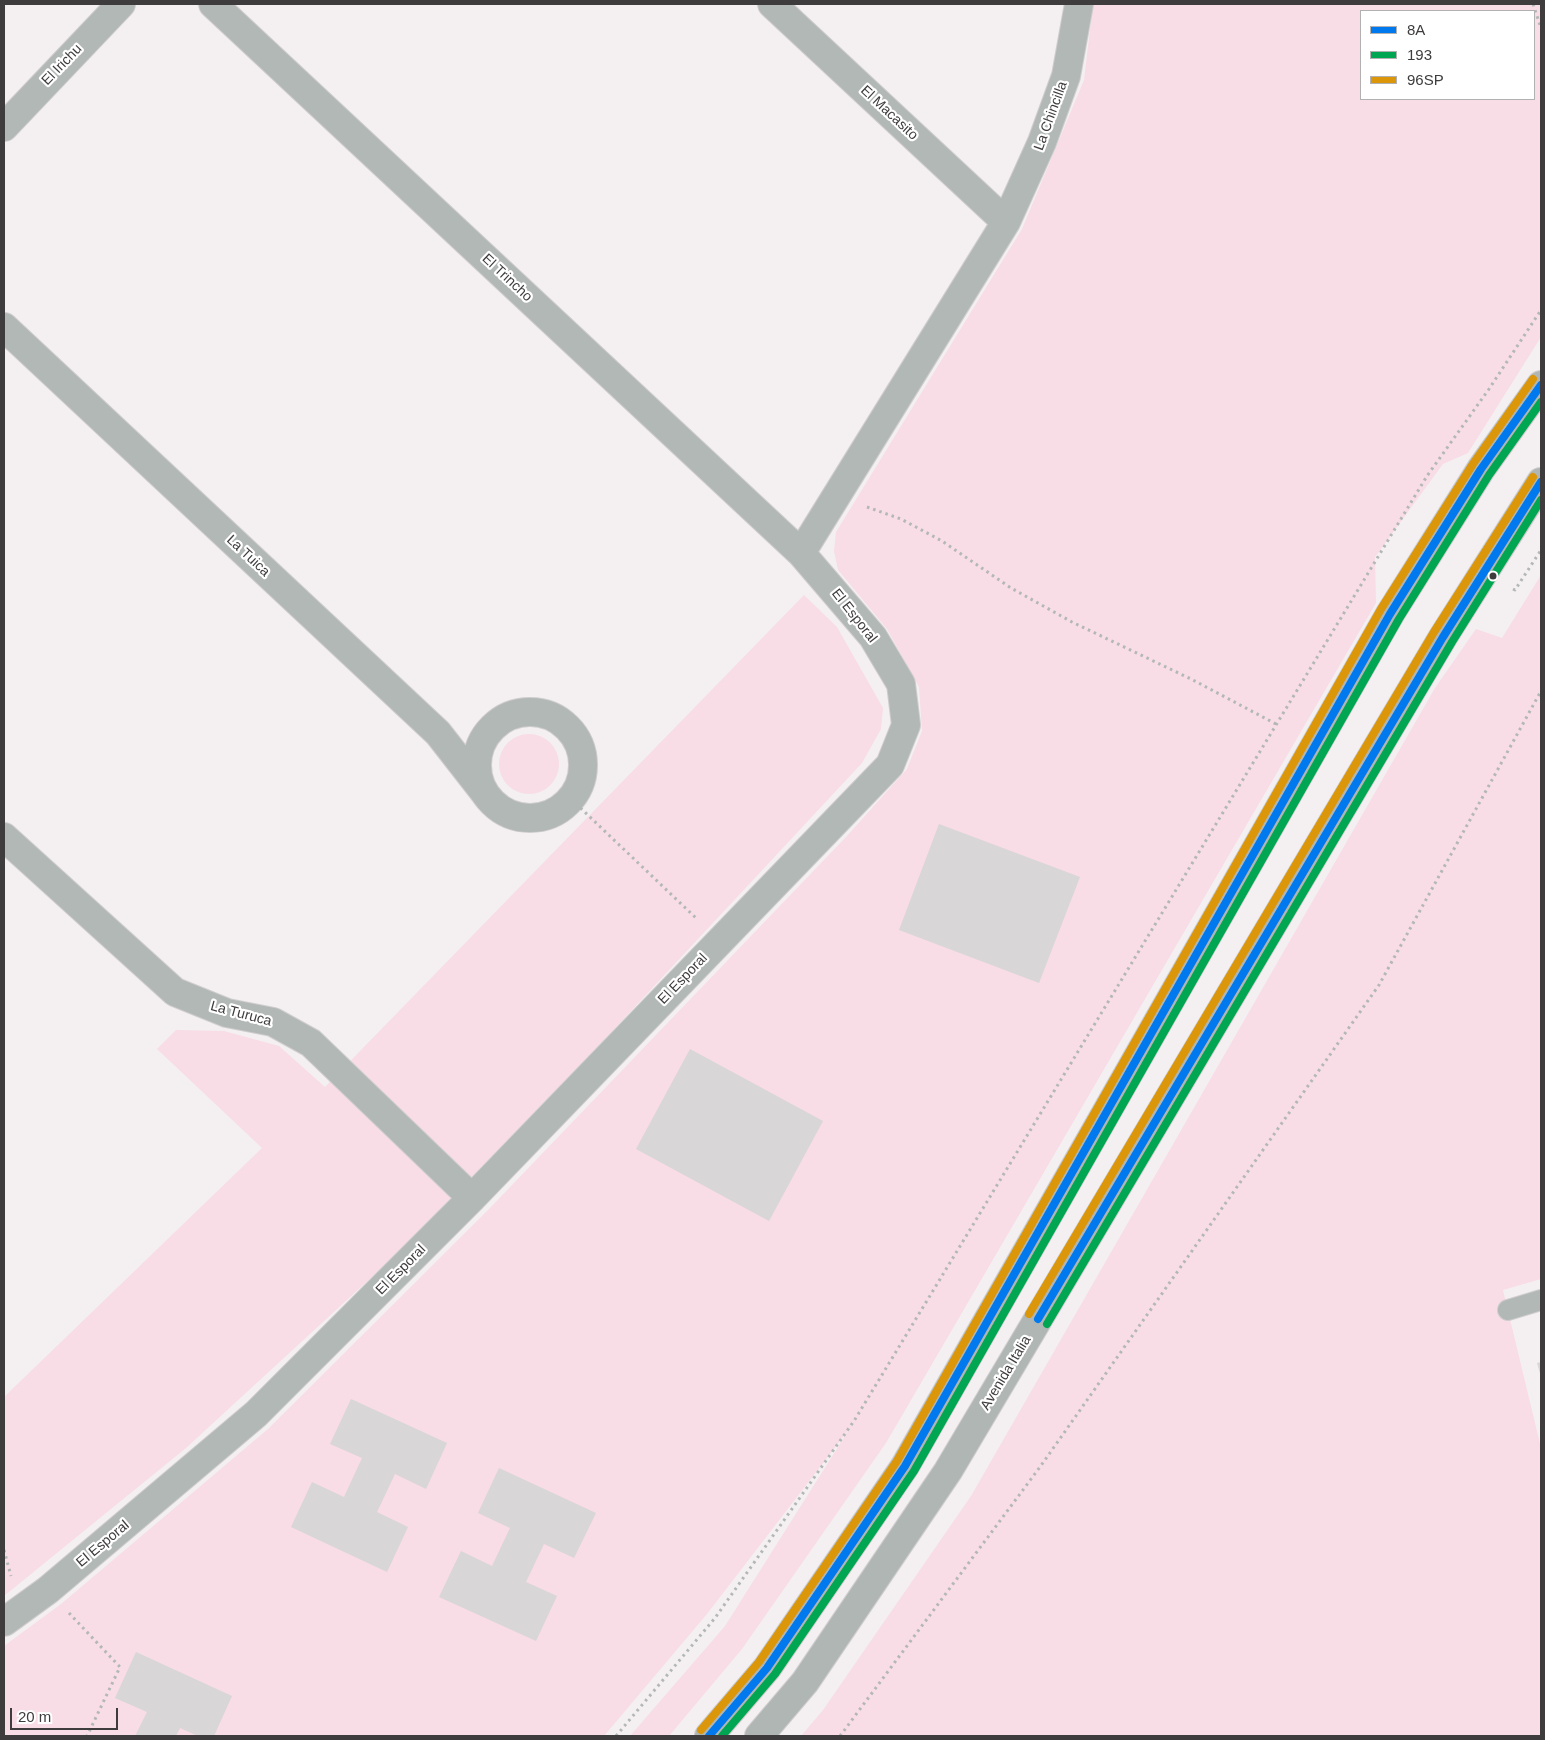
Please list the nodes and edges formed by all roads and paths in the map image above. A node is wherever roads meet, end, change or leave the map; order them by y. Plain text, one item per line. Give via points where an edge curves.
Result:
1 (121, 4) edge
2 (213, 4) edge
3 (772, 4) edge
4 (1079, 4) edge
5 (1535, 12) edge
6 (1541, 28) edge
7 (4, 127) edge
8 (1006, 222) junction
9 (1541, 310) edge
10 (4, 327) edge
11 (1541, 385) edge
12 (1541, 482) edge
13 (836, 497) junction
14 (801, 553) junction
15 (1541, 691) edge
16 (1276, 724) junction
17 (492, 727) junction
18 (438, 734) junction
19 (484, 792) junction
20 (571, 799) junction
21 (4, 837) edge
22 (720, 941) junction
23 (472, 1198) junction
24 (1541, 1300) edge
25 (1508, 1310) dead end
26 (48, 1590) junction
27 (4, 1622) edge
28 (87, 1736) edge
29 (616, 1736) edge
30 (709, 1736) edge
31 (759, 1736) edge
32 (840, 1736) edge

1 - 7 street, El Irichu
2 - 14 street, El Trincho
3 - 8 street, El Macasito
4 - 8 street, La Chincilla via 1066,76 1042,142
5 - 6 path
8 - 13 street
9 - 16 path via 1427,476
10 - 18 street, La Tuica
11 - 30 main road via 1481,469 1390,614 905,1466 767,1668
12 - 31 main road, Avenida Italia via 1438,646 948,1471 805,1682
13 - 14 street
13 - 16 path via 902,519 1072,622
14 - 22 street, El Esporal via 873,637 901,684 906,725 890,765
15 - 32 path via 1379,985 1040,1467
16 - 29 path via 854,1421 715,1618
17 - 18 street
17 - 19 street, La Tuica via 476,758 477,776
17 - 20 street, La Tuica via 507,717 524,712 542,713 559,720 572,732 584,766 580,784
18 - 19 street, La Tuica
19 - 20 street, La Tuica via 494,805 508,814 525,818 542,817
20 - 22 path
21 - 23 street, La Turuca via 175,992 227,1013 273,1022 311,1043
22 - 23 street, El Esporal
23 - 26 street, El Esporal via 256,1414
24 - 25 lane
26 - 27 street, El Esporal
26 - 28 path via 120,1667

